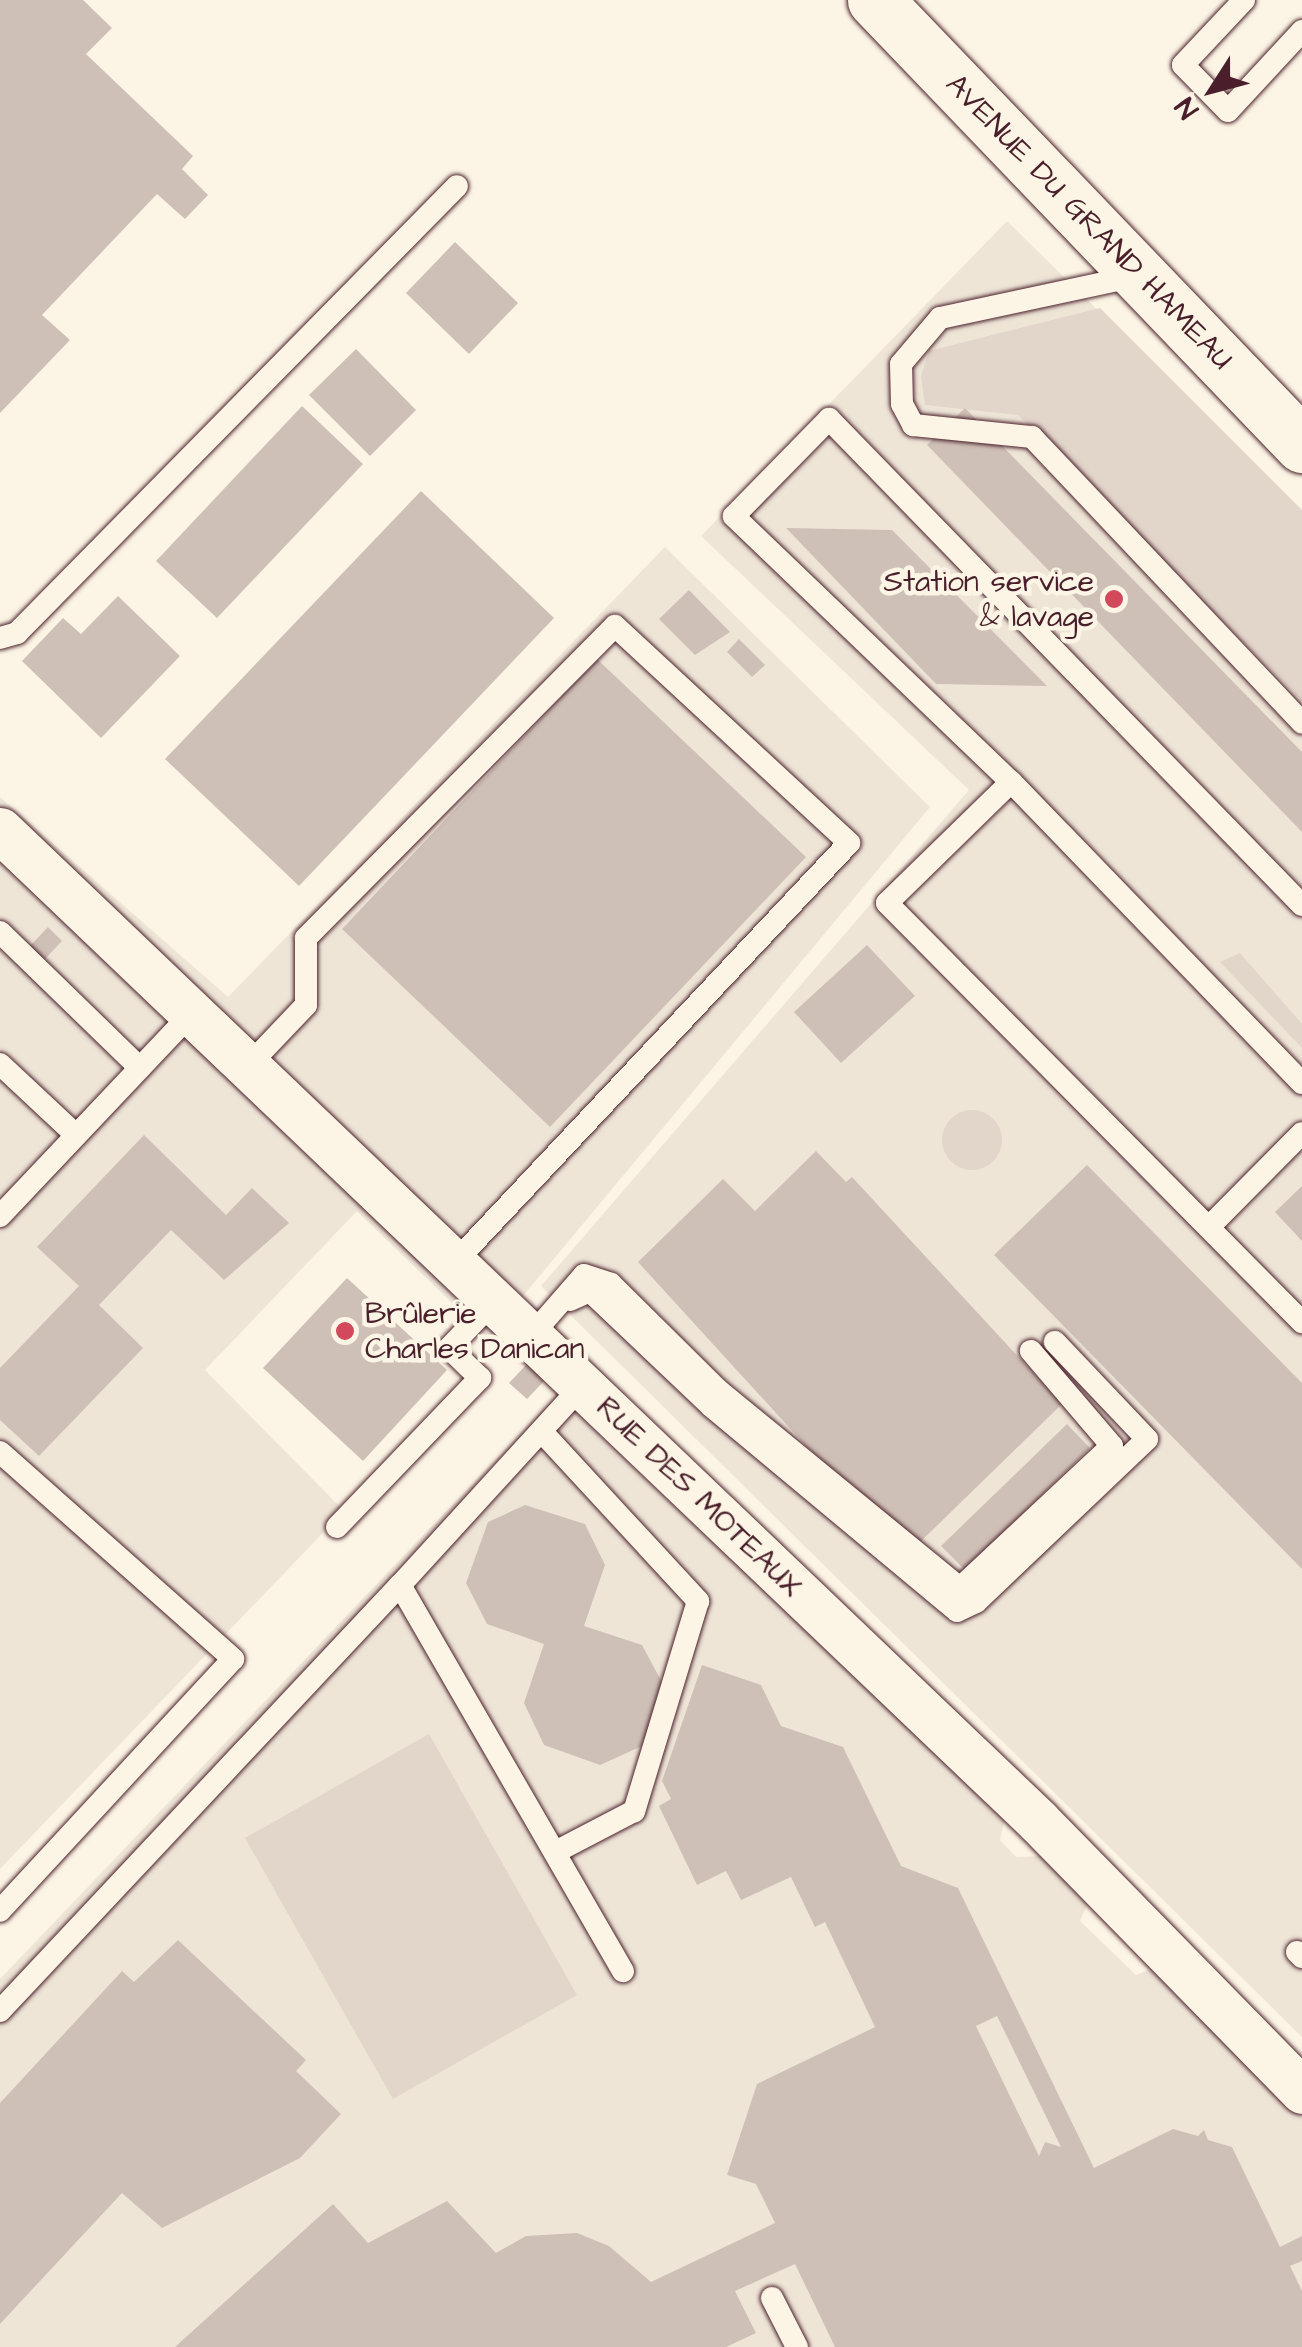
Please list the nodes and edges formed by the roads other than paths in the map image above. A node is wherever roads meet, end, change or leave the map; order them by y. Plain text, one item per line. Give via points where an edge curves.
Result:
1 (876, 0) edge
2 (1244, 0) edge
3 (1302, 31) edge
4 (458, 186) dead end
5 (1140, 276) junction
6 (1302, 445) edge
7 (0, 638) edge
8 (1302, 723) edge
9 (1011, 782) junction
10 (0, 830) edge
11 (1302, 906) edge
12 (0, 932) edge
13 (192, 1013) junction
14 (0, 1064) edge
15 (248, 1066) junction
16 (140, 1068) junction
17 (1302, 1083) edge
18 (1302, 1133) edge
19 (76, 1136) junction
20 (4, 1204) edge
21 (1209, 1227) junction
22 (455, 1262) junction
23 (494, 1301) junction
24 (567, 1302) junction
25 (1302, 1322) edge
26 (530, 1337) junction
27 (1055, 1342) dead end
28 (1032, 1351) dead end
29 (582, 1386) junction
30 (543, 1433) junction
31 (0, 1452) edge
32 (337, 1528) dead end
33 (400, 1585) junction
34 (557, 1851) junction
35 (0, 1911) edge
36 (623, 1971) dead end
37 (0, 2011) edge
38 (1302, 2091) edge
39 (772, 2298) dead end
40 (797, 2347) edge

1 - 5 main road, AVENUE DU GRAND HAMEAU
2 - 3 lane via 1182,64 1228,111
4 - 7 lane via 16,633
5 - 6 main road, AVENUE DU GRAND HAMEAU
5 - 8 lane via 940,318 901,364 902,404 913,425 1032,437
9 - 11 lane via 734,516 830,418
9 - 17 lane
9 - 21 lane via 886,902
10 - 13 street, RUE DES MOTEAUX
12 - 16 lane
13 - 15 street, RUE DES MOTEAUX
13 - 16 lane
14 - 19 lane
15 - 22 street, RUE DES MOTEAUX
15 - 22 lane via 306,1004 306,938 615,626 850,844
16 - 19 lane
18 - 21 lane
19 - 20 lane
21 - 25 lane
22 - 23 street, RUE DES MOTEAUX
23 - 26 street, RUE DES MOTEAUX
23 - 32 lane via 449,1348 480,1378
24 - 26 lane
24 - 27 lane via 590,1291 711,1406 957,1610 976,1602 1147,1440
24 - 28 lane via 584,1275 611,1284 718,1390 960,1588 1112,1446
26 - 29 street, RUE DES MOTEAUX
29 - 30 lane
29 - 38 street, RUE DES MOTEAUX via 1024,1808
30 - 33 lane
30 - 34 lane via 698,1601 634,1811
31 - 35 lane via 233,1659
33 - 34 lane
33 - 37 lane
34 - 36 lane
39 - 40 lane

